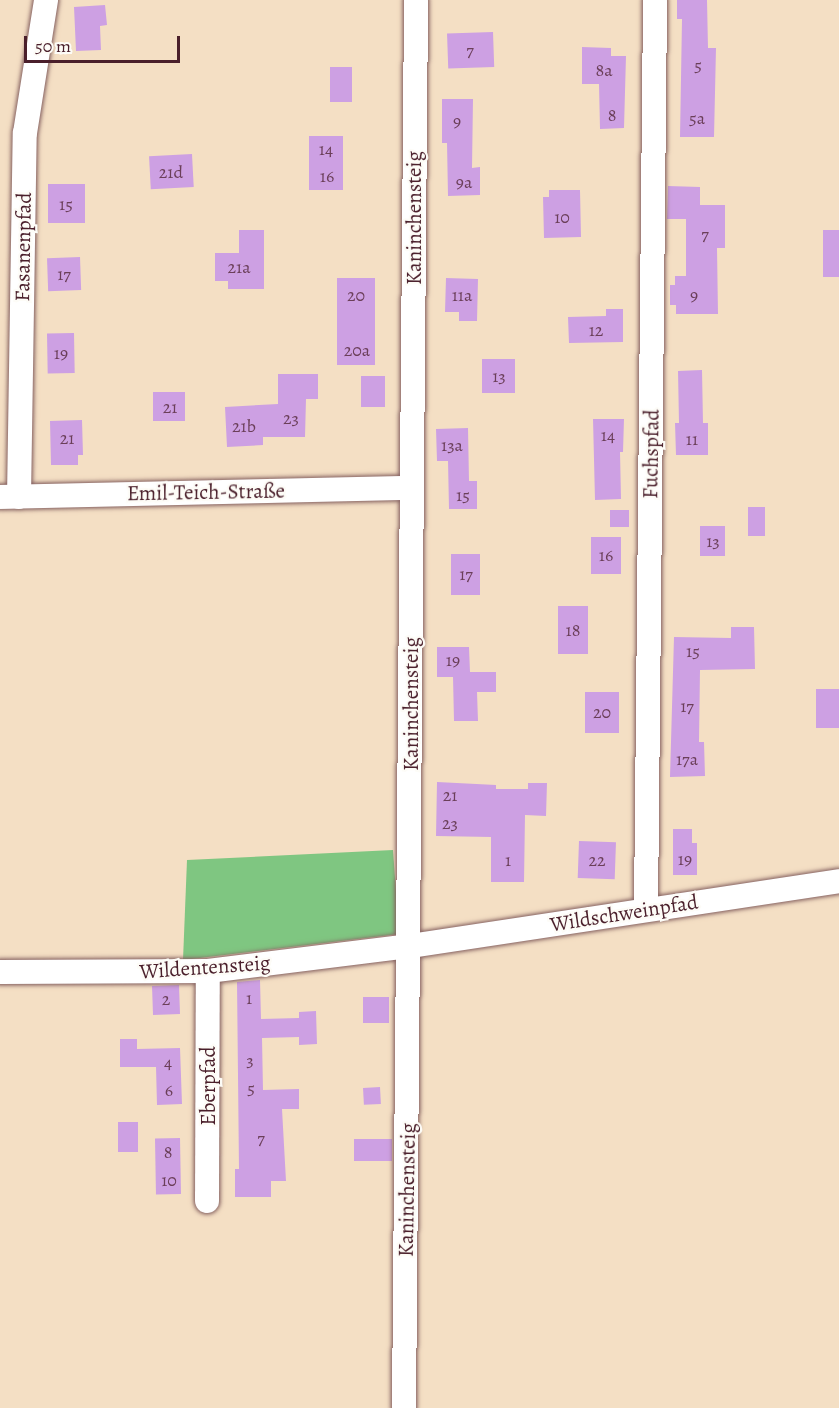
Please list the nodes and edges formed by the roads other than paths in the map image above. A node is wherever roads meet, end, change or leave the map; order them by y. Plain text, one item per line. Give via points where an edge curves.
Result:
1 (46, 0) edge
2 (416, 0) edge
3 (655, 0) edge
4 (412, 488) junction
5 (9, 497) edge
6 (839, 881) edge
7 (646, 909) junction
8 (410, 946) junction
9 (208, 971) junction
10 (0, 972) edge
11 (207, 1201) dead end
12 (404, 1408) edge

1 - 5 street, Fasanenpfad via 25,133
2 - 4 street, Kaninchensteig
3 - 7 street, Fuchspfad
4 - 5 street, Emil-Teich-Straße
4 - 8 street, Kaninchensteig
6 - 7 street, Wildschweinpfad
7 - 8 street, Wildschweinpfad
8 - 9 street, Wildentensteig
8 - 12 street, Kaninchensteig
9 - 10 street, Wildentensteig
9 - 11 street, Eberpfad

